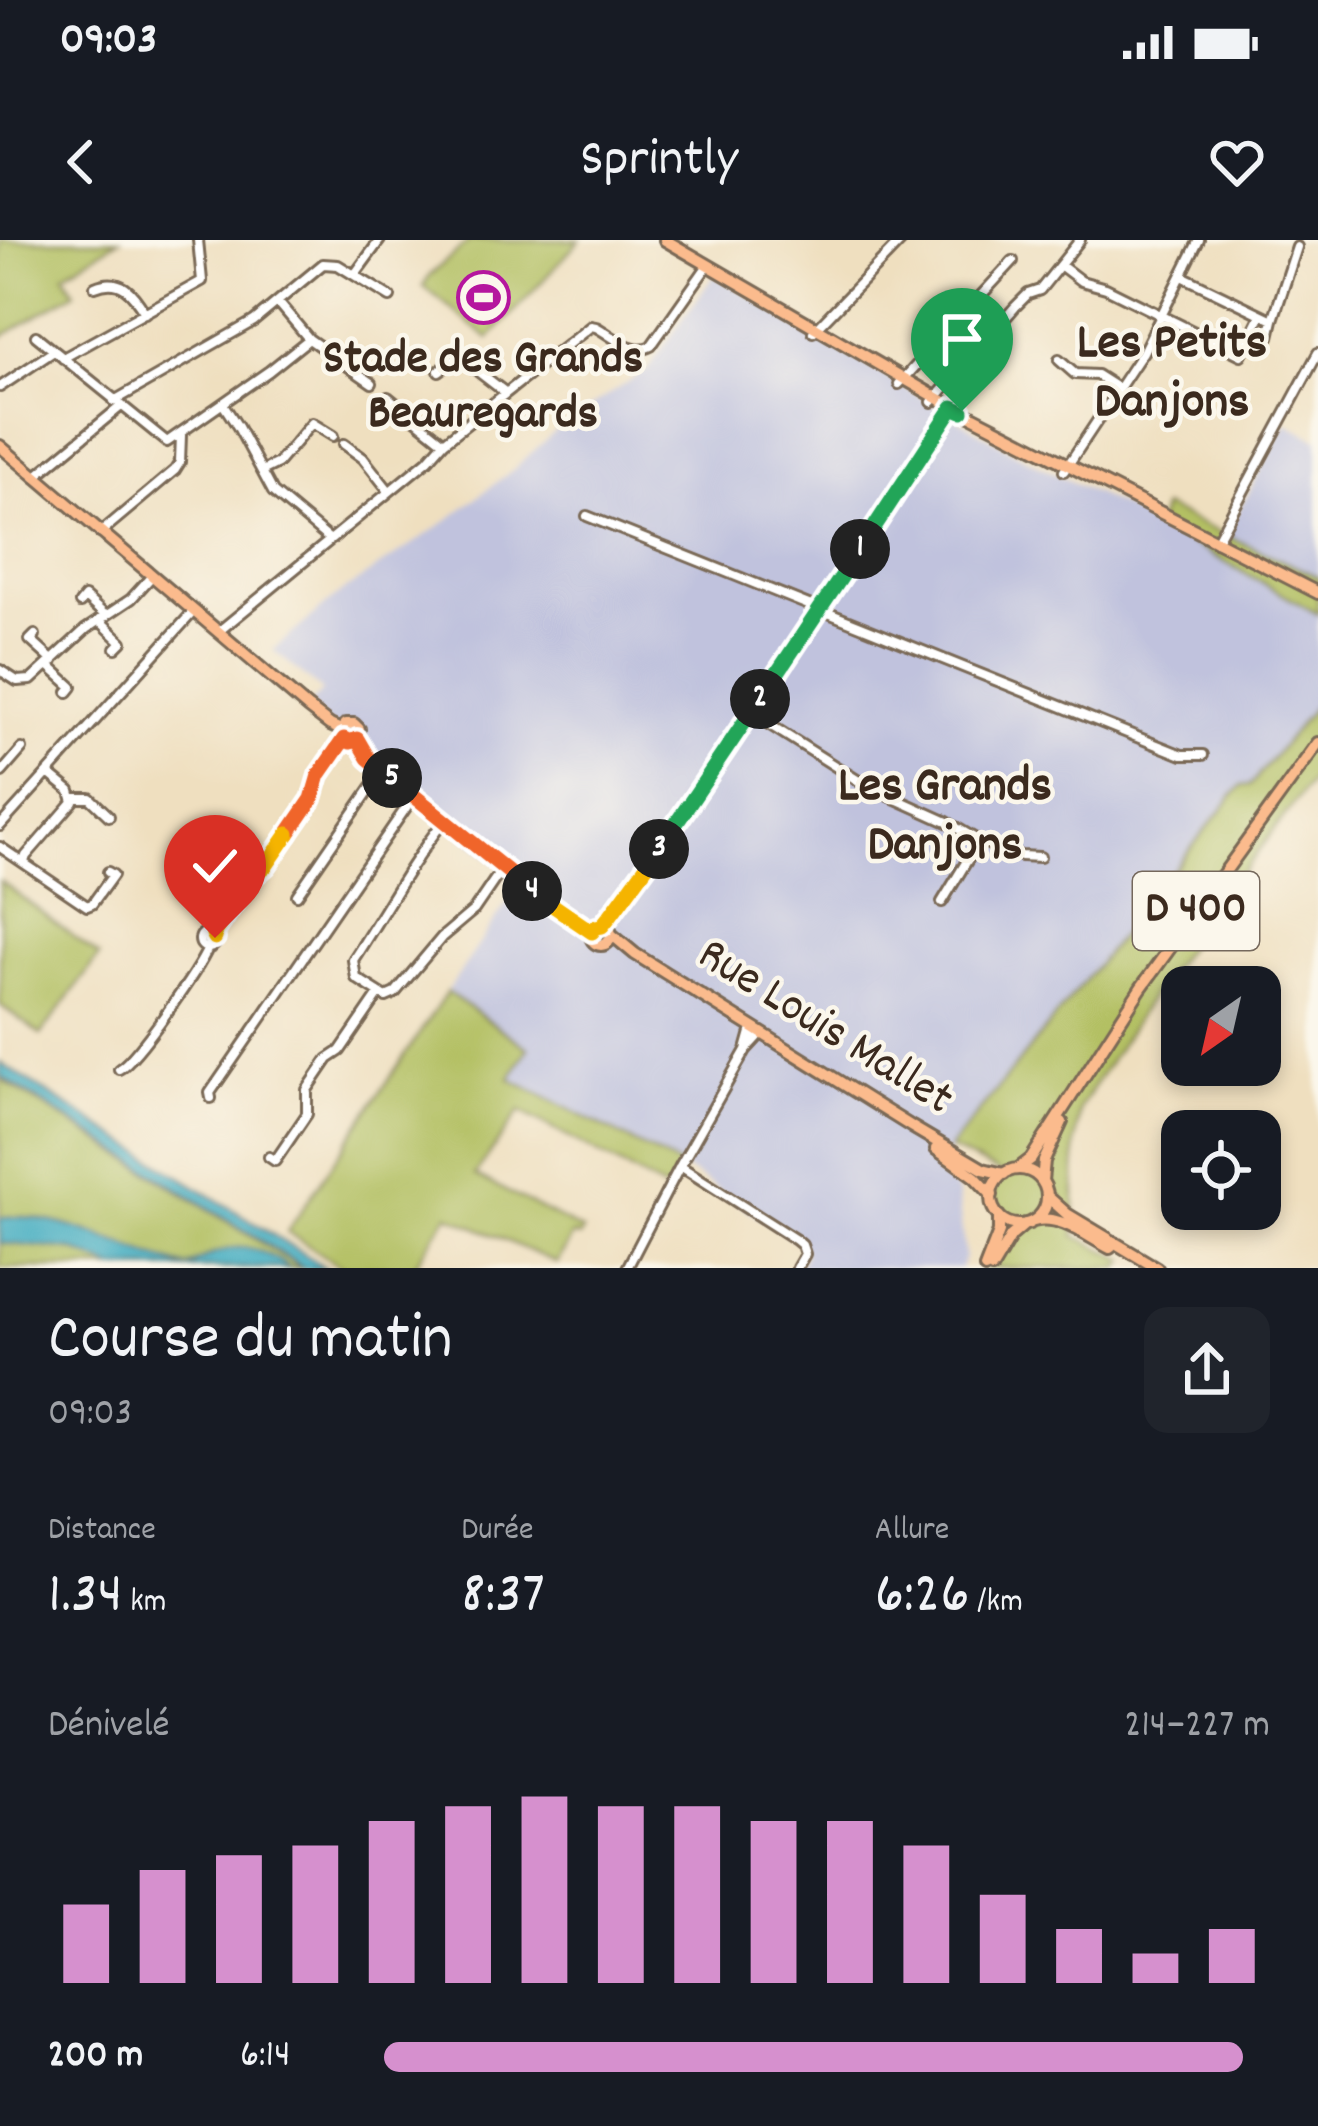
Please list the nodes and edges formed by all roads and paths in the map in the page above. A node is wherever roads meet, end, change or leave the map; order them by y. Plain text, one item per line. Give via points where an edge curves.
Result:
1 (198, 240) edge
2 (380, 240) edge
3 (665, 240) edge
4 (902, 240) edge
5 (1080, 240) edge
6 (1199, 240) edge
7 (1297, 247) dead end
8 (1007, 264) dead end
9 (708, 265) junction
10 (1060, 265) junction
11 (355, 274) junction
12 (1182, 276) junction
13 (95, 287) dead end
14 (390, 297) dead end
15 (278, 302) junction
16 (145, 313) junction
17 (1261, 315) junction
18 (1162, 316) junction
19 (1274, 320) junction
20 (814, 330) junction
21 (36, 336) dead end
22 (1269, 338) dead end
23 (309, 339) junction
24 (1318, 353) edge
25 (59, 355) junction
26 (1059, 361) dead end
27 (439, 371) dead end
28 (901, 381) junction
29 (372, 383) dead end
30 (0, 387) edge
31 (1119, 389) junction
32 (506, 393) junction
33 (388, 397) dead end
34 (933, 399) junction
35 (117, 404) junction
36 (223, 404) junction
37 (952, 409) junction
38 (181, 434) junction
39 (333, 436) dead end
40 (444, 442) junction
41 (344, 444) dead end
42 (0, 446) edge
43 (1066, 468) junction
44 (262, 471) junction
45 (35, 477) junction
46 (389, 491) junction
47 (587, 516) dead end
48 (100, 533) junction
49 (329, 539) junction
50 (1215, 543) junction
51 (151, 577) junction
52 (1318, 597) edge
53 (80, 603) dead end
54 (820, 609) junction
55 (193, 612) junction
56 (102, 618) junction
57 (218, 632) junction
58 (35, 635) dead end
59 (116, 648) dead end
60 (50, 663) junction
61 (0, 670) edge
62 (68, 692) dead end
63 (752, 712) junction
64 (347, 736) junction
65 (1316, 748) edge
66 (22, 749) dead end
67 (1, 754) edge
68 (1203, 755) dead end
69 (383, 770) junction
70 (1, 772) edge
71 (48, 773) junction
72 (414, 796) junction
73 (73, 798) junction
74 (110, 816) dead end
75 (444, 820) junction
76 (0, 826) edge
77 (979, 841) junction
78 (0, 847) edge
79 (1040, 857) dead end
80 (24, 862) junction
81 (502, 869) junction
82 (108, 872) dead end
83 (297, 895) dead end
84 (942, 902) dead end
85 (605, 933) junction
86 (379, 994) junction
87 (756, 1033) junction
88 (119, 1069) dead end
89 (1086, 1074) junction
90 (212, 1098) dead end
91 (269, 1157) dead end
92 (680, 1166) junction
93 (1018, 1169) junction
94 (1004, 1174) junction
95 (1042, 1180) junction
96 (992, 1195) junction
97 (1047, 1196) junction
98 (999, 1216) junction
99 (1028, 1223) junction
100 (626, 1268) edge
101 (797, 1268) edge
102 (988, 1268) edge
103 (1153, 1268) edge

1 - 16 street via 202,281
2 - 11 street
3 - 9 main road
4 - 20 street
5 - 10 street
6 - 12 street
7 - 19 street
8 - 28 street
9 - 20 main road
9 - 32 street via 645,350 591,326
10 - 18 street
10 - 34 street
11 - 14 street
11 - 15 street via 323,264
12 - 17 street
12 - 18 street
13 - 16 street via 123,286
15 - 23 street
15 - 35 street
16 - 25 street
17 - 18 street via 1241,356
17 - 19 street
18 - 31 street
19 - 22 street
20 - 28 main road
21 - 25 street
23 - 29 street
23 - 36 street
24 - 50 street
25 - 30 street
25 - 35 street
26 - 31 street
27 - 32 street via 454,360 467,363
28 - 34 main road
31 - 43 street
32 - 40 street
33 - 40 street
34 - 37 main road
35 - 38 street via 167,442
35 - 45 street
36 - 38 street
36 - 44 street
37 - 43 main road
37 - 54 street
38 - 48 street via 175,470
39 - 44 street via 312,422 278,464
40 - 46 street
41 - 46 street
42 - 45 main road, Rue Louis Mallet
43 - 50 main road
44 - 49 street via 277,497
45 - 48 main road, Rue Louis Mallet
46 - 49 street
47 - 54 street
48 - 51 main road, Rue Louis Mallet
49 - 57 street
50 - 52 main road
51 - 55 main road, Rue Louis Mallet
51 - 56 street
53 - 56 street via 85,597
54 - 63 street
54 - 68 street via 1182,755
55 - 57 main road, Rue Louis Mallet
55 - 71 street
56 - 59 street via 122,642
56 - 60 street
57 - 64 main road, Rue Louis Mallet
58 - 60 street via 30,640
60 - 61 street via 25,682
60 - 62 street via 72,687
63 - 77 street via 865,784
63 - 85 street
64 - 69 main road, Rue Louis Mallet
64 - 88 street via 266,866 213,934 201,935 208,948
65 - 89 main road, D 400
66 - 70 street
67 - 70 street
69 - 72 main road, Rue Louis Mallet
69 - 83 street
71 - 73 street
71 - 76 street
72 - 75 main road, Rue Louis Mallet
72 - 90 street
73 - 74 street via 90,798
73 - 80 street
75 - 81 main road, Rue Louis Mallet
75 - 86 street via 353,960 356,978
77 - 79 street
77 - 84 street
78 - 80 street
80 - 82 street via 87,906
81 - 85 main road, Rue Louis Mallet
81 - 86 street via 395,993
85 - 87 main road, Rue Louis Mallet
86 - 91 street via 307,1090 307,1114 296,1132 275,1161
87 - 92 street
87 - 94 main road, Rue Louis Mallet
87 - 96 main road, Rue Louis Mallet via 945,1155
89 - 93 main road, D 400
89 - 95 main road, D 400
92 - 100 street
92 - 101 street via 802,1245
93 - 94 main road
93 - 95 main road
94 - 96 main road
95 - 97 main road
96 - 98 main road
97 - 99 main road
97 - 103 main road
98 - 99 main road
98 - 102 main road
99 - 102 main road
99 - 103 main road via 1055,1220

